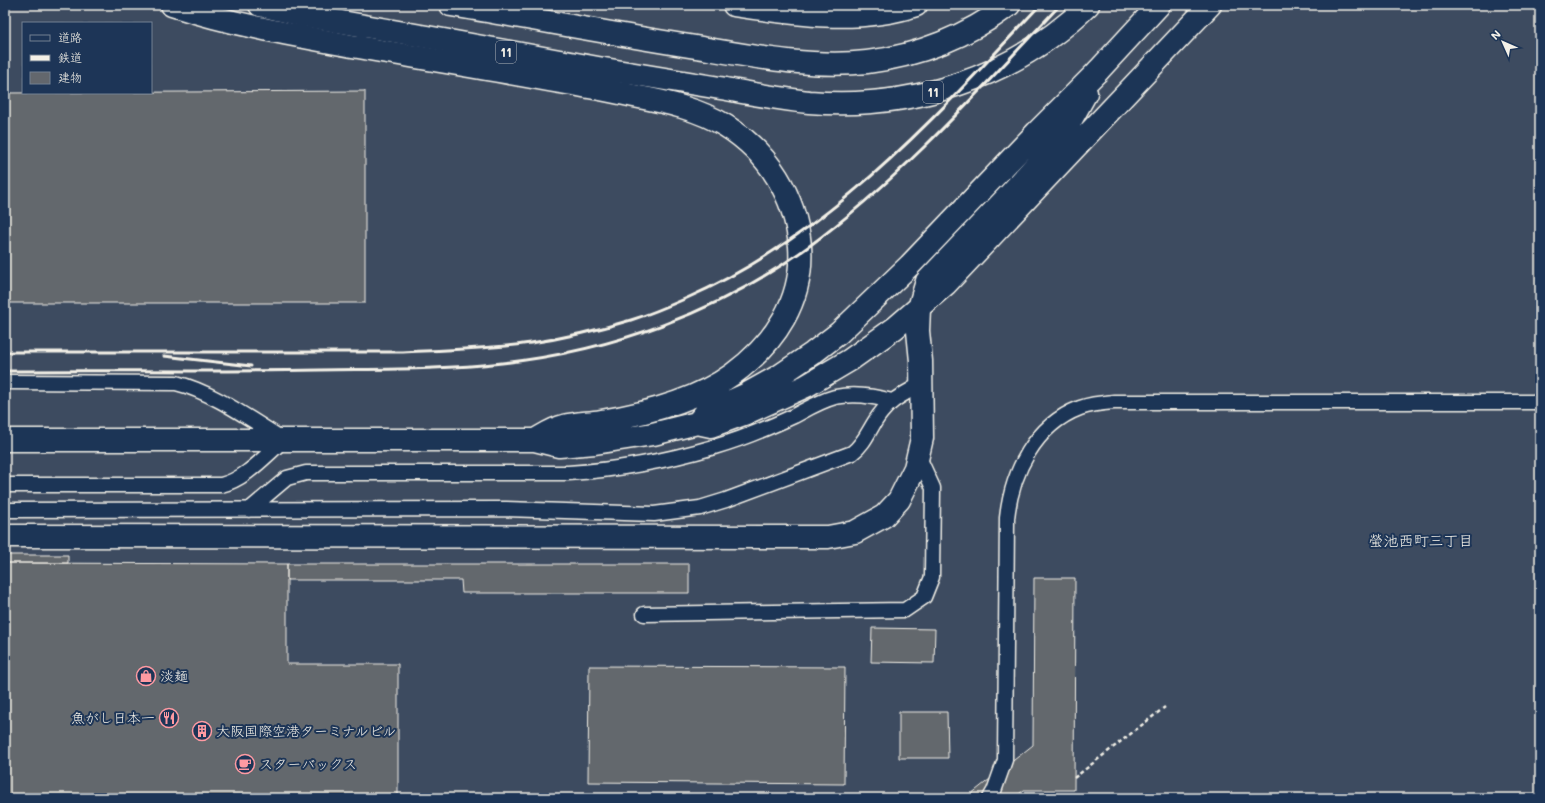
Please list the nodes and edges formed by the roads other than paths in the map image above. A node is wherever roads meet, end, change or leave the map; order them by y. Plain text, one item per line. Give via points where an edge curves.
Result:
1 (172, 5) edge
2 (260, 5) edge
3 (451, 5) edge
4 (734, 5) edge
5 (916, 5) edge
6 (1009, 5) edge
7 (1088, 5) edge
8 (1160, 5) edge
9 (1210, 5) edge
10 (1098, 71) junction
11 (919, 308) junction
12 (5, 382) edge
13 (921, 384) junction
14 (892, 400) junction
15 (1540, 402) edge
16 (697, 423) junction
17 (5, 440) edge
18 (284, 440) junction
19 (535, 440) junction
20 (918, 455) junction
21 (5, 485) edge
22 (5, 510) edge
23 (249, 510) junction
24 (5, 536) edge
25 (644, 614) dead end
26 (990, 798) edge

1 - 19 main road via 293,35 596,88 683,107 714,118 728,127 748,142 770,166 784,188 795,216 801,259 796,287 787,312 779,328 764,346 730,376 681,400 601,422 561,426
2 - 7 main road, 11 via 302,15 677,82 809,102 857,102 903,98 959,85 1019,58 1055,34
3 - 6 main road via 741,55 833,63 866,62 923,50 965,32
4 - 5 main road via 774,11 844,15 874,14
8 - 10 main road
9 - 11 main road via 1010,218
10 - 11 main road via 1062,136 927,281
10 - 16 main road via 910,265 839,334 779,376 706,412
11 - 13 main road
11 - 16 main road via 850,360 806,386 727,421 711,426
12 - 18 lane via 176,383 211,396
13 - 14 lane
13 - 20 main road via 922,438
14 - 23 lane via 867,396 836,397 762,430 715,446 651,463 598,471 306,473 287,478
14 - 23 lane via 875,421 859,448 852,453 726,500 677,512 654,514 506,508
15 - 26 lane via 1114,402 1092,404 1061,418 1033,444 1020,466 1009,500 1005,760
16 - 19 main road via 595,444 559,446
17 - 18 main road
18 - 19 main road
18 - 21 lane via 244,474 230,483 221,485
20 - 24 main road via 899,500 884,516 854,532 828,537
20 - 25 lane via 933,488 932,577 924,597 906,610
22 - 23 lane

